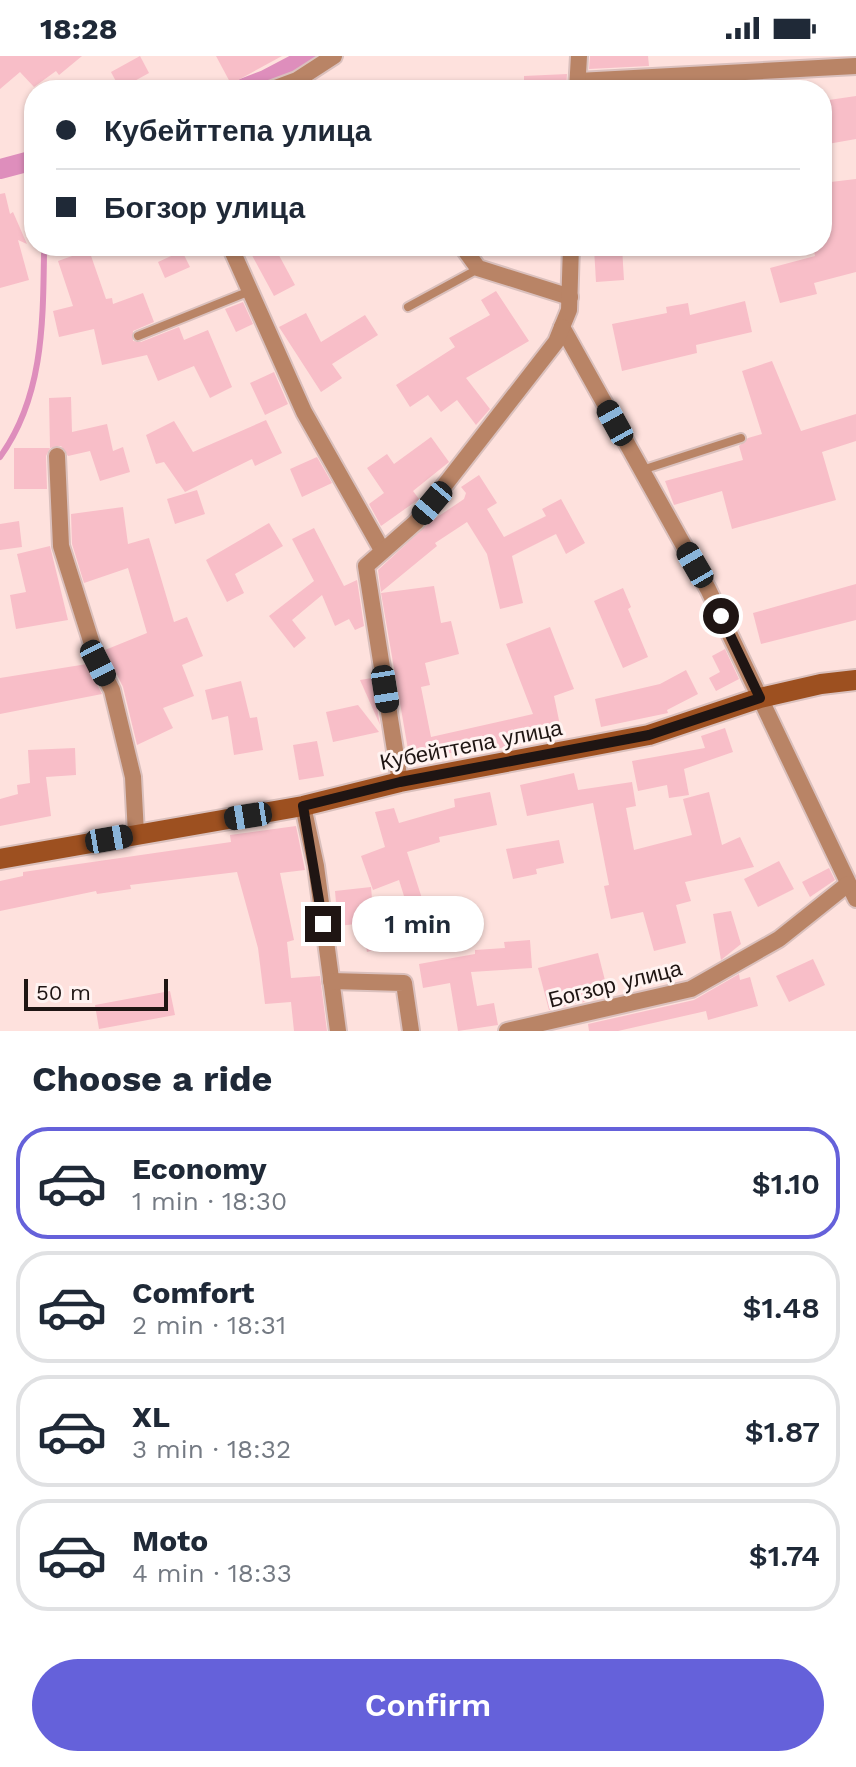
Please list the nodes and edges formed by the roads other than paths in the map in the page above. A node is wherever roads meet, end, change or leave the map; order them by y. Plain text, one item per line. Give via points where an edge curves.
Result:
1 (334, 56) edge
2 (579, 56) edge
3 (856, 66) edge
4 (306, 80) edge
5 (578, 80) edge
6 (651, 80) edge
7 (234, 256) edge
8 (469, 256) edge
9 (571, 256) edge
10 (478, 268) junction
11 (250, 291) junction
12 (570, 297) junction
13 (408, 307) dead end
14 (562, 327) junction
15 (138, 336) dead end
16 (741, 438) dead end
17 (57, 456) dead end
18 (642, 470) junction
19 (382, 550) junction
20 (856, 680) edge
21 (760, 698) junction
22 (400, 782) junction
23 (303, 806) junction
24 (136, 834) junction
25 (0, 859) edge
26 (852, 891) edge
27 (331, 981) junction
28 (338, 1031) edge
29 (411, 1031) edge
30 (507, 1031) edge

1 - 4 street
2 - 5 street
3 - 6 street
7 - 11 street
8 - 10 street
9 - 12 street
10 - 12 street
10 - 13 lane
11 - 15 lane
11 - 19 street via 304,412
12 - 14 street
14 - 18 street
14 - 19 street via 463,465 416,522
16 - 18 lane
17 - 24 street via 61,546 98,663 112,690 133,777
18 - 21 street
19 - 22 street via 366,566
20 - 21 street, Кубейттепа улица
21 - 22 street, Кубейттепа улица via 649,735
21 - 26 street
22 - 23 street, Кубейттепа улица
23 - 24 street, Кубейттепа улица
23 - 27 street
24 - 25 street, Кубейттепа улица
26 - 30 street, Богзор улица via 691,989
27 - 28 street
27 - 29 street via 404,983

